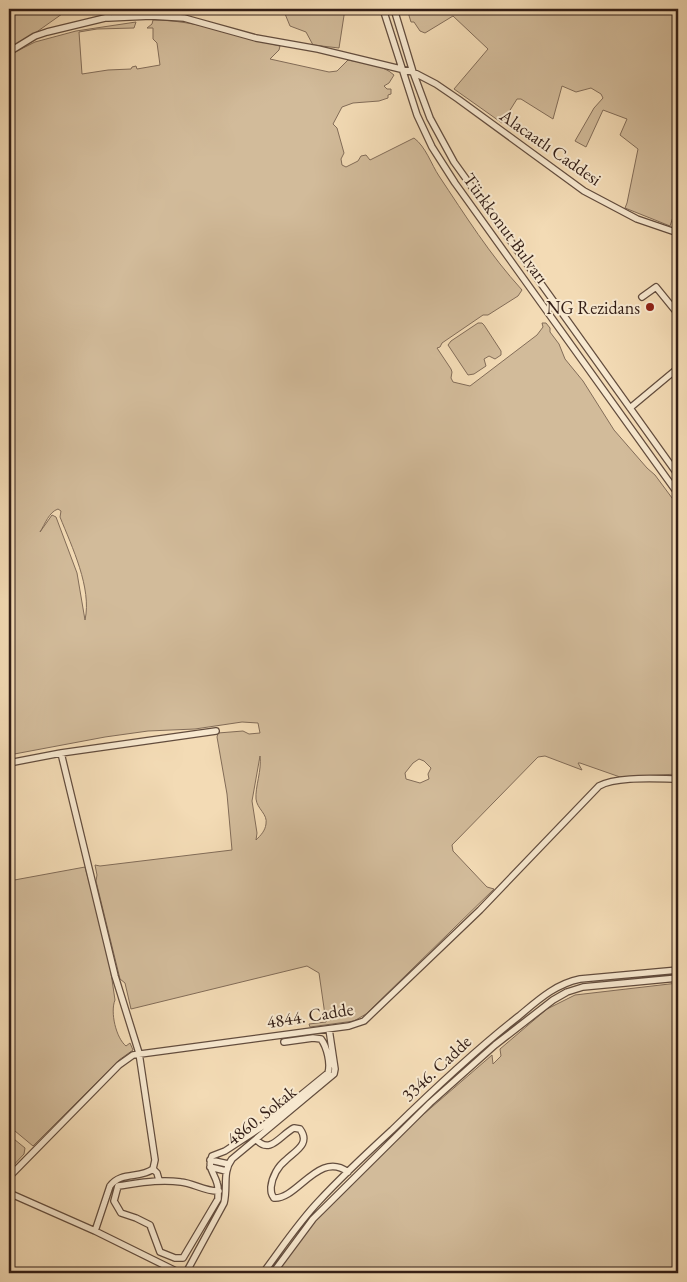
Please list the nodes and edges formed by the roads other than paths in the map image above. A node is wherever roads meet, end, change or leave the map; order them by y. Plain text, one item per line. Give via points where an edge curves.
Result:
1 (150, 9) edge
2 (383, 9) edge
3 (394, 9) edge
4 (108, 18) junction
5 (9, 52) edge
6 (401, 69) junction
7 (413, 72) junction
8 (678, 232) edge
9 (642, 297) dead end
10 (678, 314) edge
11 (678, 368) edge
12 (630, 408) junction
13 (678, 475) edge
14 (678, 494) edge
15 (216, 731) dead end
16 (61, 753) junction
17 (9, 764) edge
18 (678, 779) edge
19 (678, 970) edge
20 (678, 978) edge
21 (329, 1028) junction
22 (284, 1042) dead end
23 (139, 1053) junction
24 (256, 1139) junction
25 (210, 1160) junction
26 (228, 1164) junction
27 (210, 1167) junction
28 (153, 1169) junction
29 (226, 1170) junction
30 (348, 1172) junction
31 (9, 1176) edge
32 (159, 1180) junction
33 (218, 1190) junction
34 (9, 1193) edge
35 (96, 1231) junction
36 (184, 1272) edge
37 (263, 1273) edge
38 (273, 1273) edge

1 - 4 street
2 - 6 street, Türkkonut Bulvarı
3 - 7 street, Türkkonut Bulvarı
4 - 5 street via 35,36
4 - 6 street, Alacaatlı Caddesi via 184,18 256,38
6 - 7 street, Alacaatlı Caddesi
6 - 14 street, Türkkonut Bulvarı via 426,136 455,183
7 - 8 street, Alacaatlı Caddesi via 458,99 584,191 637,219
7 - 12 street, Türkkonut Bulvarı via 430,118 454,162
9 - 10 street via 656,287
11 - 12 street
12 - 13 street, Türkkonut Bulvarı
15 - 16 street
16 - 17 street
16 - 23 street via 115,976
18 - 21 street, 4844. Cadde via 617,780 600,786 480,910 368,1018 356,1025
19 - 30 street, 3346. Cadde via 580,979 551,991 492,1037
20 - 38 street, 3346. Cadde via 583,987 553,1000 495,1045 430,1103 313,1219
21 - 23 street, 4844. Cadde
21 - 24 street, 4860. Sokak via 335,1069 332,1077
22 - 25 street via 321,1039 330,1069 328,1073 263,1126 225,1151 215,1153
23 - 28 street via 155,1160
23 - 31 street, 4844. Cadde via 119,1065
24 - 26 street, 4860. Sokak
24 - 30 street via 261,1145 268,1146 294,1128 300,1129 303,1135 300,1150 285,1160 274,1176 271,1193 274,1198 280,1198 325,1168 341,1166
25 - 26 street
25 - 27 street
26 - 29 street, 4860. Sokak
27 - 29 street
27 - 33 street
28 - 32 street
28 - 35 street via 113,1182
29 - 36 street, 4860. Sokak via 224,1203 188,1271
30 - 37 street, 3346. Cadde via 318,1202
32 - 33 street
32 - 33 street via 118,1186 114,1201 121,1213 150,1225 160,1252 181,1259 214,1208
34 - 35 street
35 - 36 street

